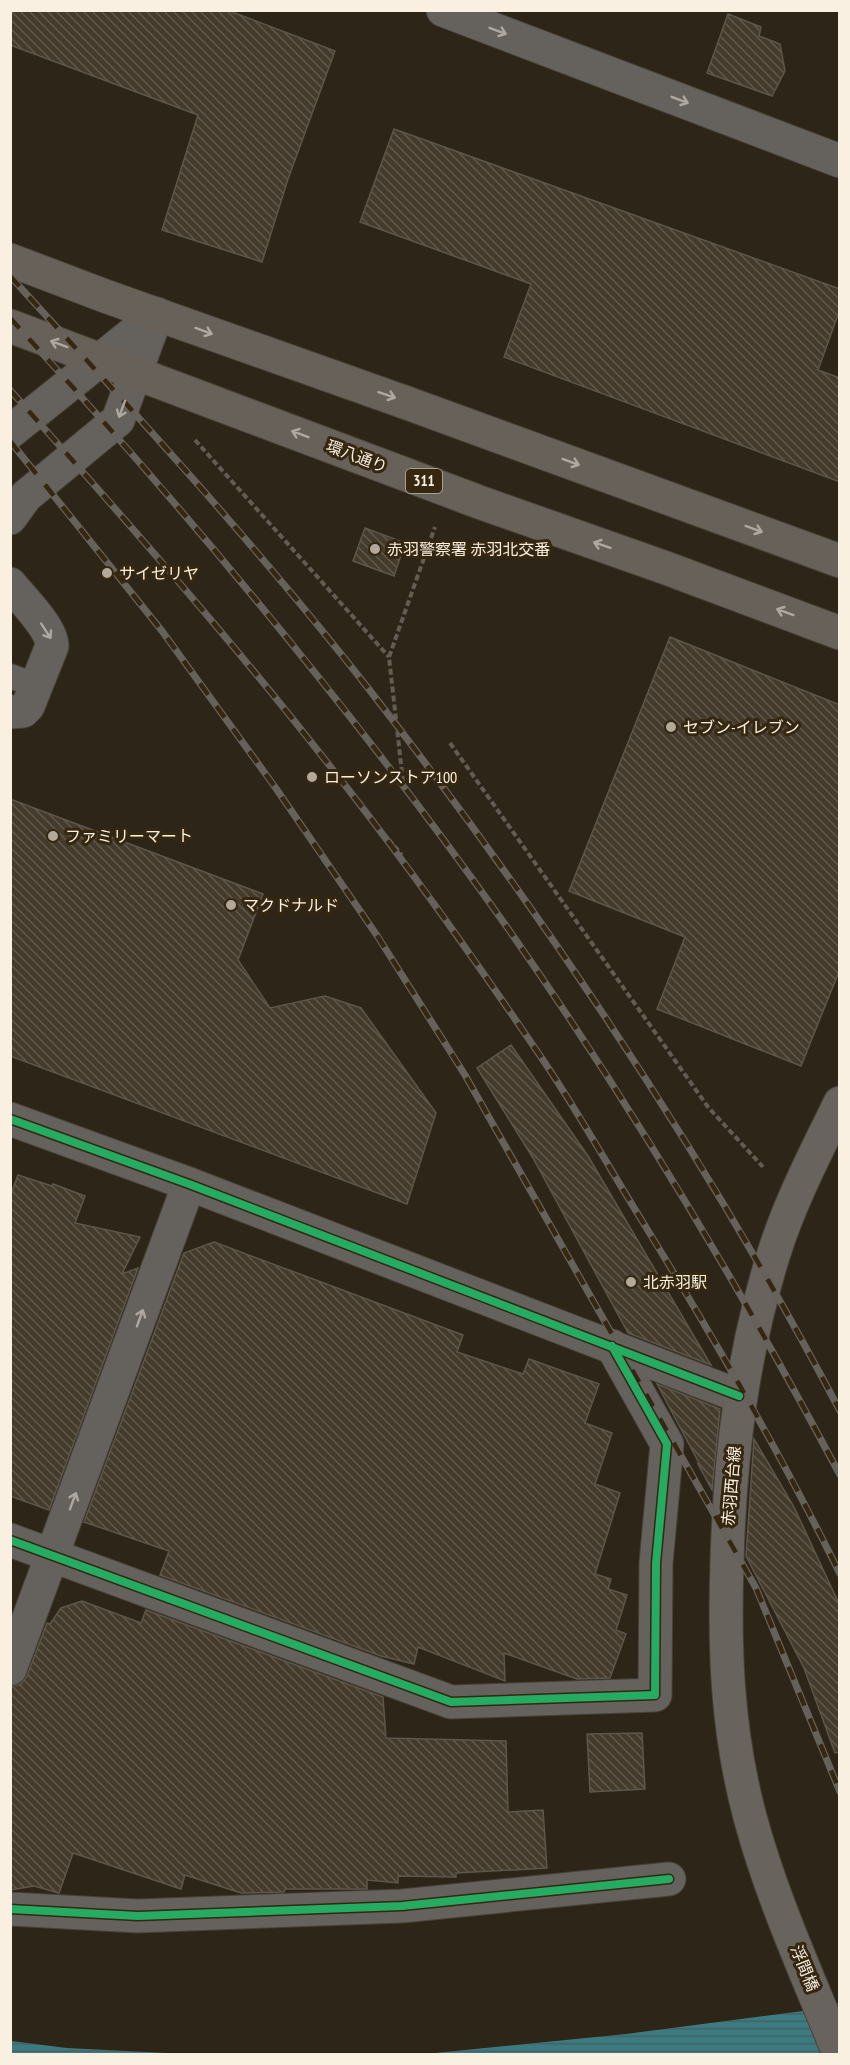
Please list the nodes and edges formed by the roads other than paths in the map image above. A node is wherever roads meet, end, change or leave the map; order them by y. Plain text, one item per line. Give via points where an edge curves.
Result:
1 (443, 10) edge
2 (840, 161) edge
3 (10, 260) edge
4 (157, 314) junction
5 (10, 326) edge
6 (103, 360) junction
7 (136, 372) junction
8 (10, 432) edge
9 (10, 518) edge
10 (840, 561) edge
11 (10, 584) edge
12 (840, 633) edge
13 (24, 681) edge
14 (10, 711) edge
15 (840, 1103) edge
16 (10, 1119) edge
17 (189, 1184) junction
18 (612, 1346) junction
19 (740, 1396) junction
20 (10, 1540) edge
21 (52, 1556) junction
22 (10, 1669) edge
23 (669, 1879) dead end
24 (771, 1882) joint
25 (10, 1909) edge
26 (839, 2055) edge

1 -> 2 street
3 - 4 main road
4 - 6 street
4 - 7 street
4 -> 10 main road
6 -> 5 main road, 環八通り / 311
6 - 7 main road, 環八通り / 311
6 - 8 street
7 -> 9 street via 118,420 26,496
12 -> 7 main road, 環八通り / 311
11 -> 13 street via 52,641
13 - 14 street via 32,699 23,711
15 - 19 main road, 赤羽西台線 via 807,1169 774,1251
16 - 17 street
17 - 18 street
21 -> 17 street
18 - 19 street
18 - 21 street via 667,1444 656,1563 656,1695 451,1702
19 - 24 main road, 赤羽西台線 via 728,1509 726,1682 750,1817
20 - 21 street
21 - 22 street
23 - 25 street via 402,1906 138,1917
24 - 26 main road, 浮間橋

